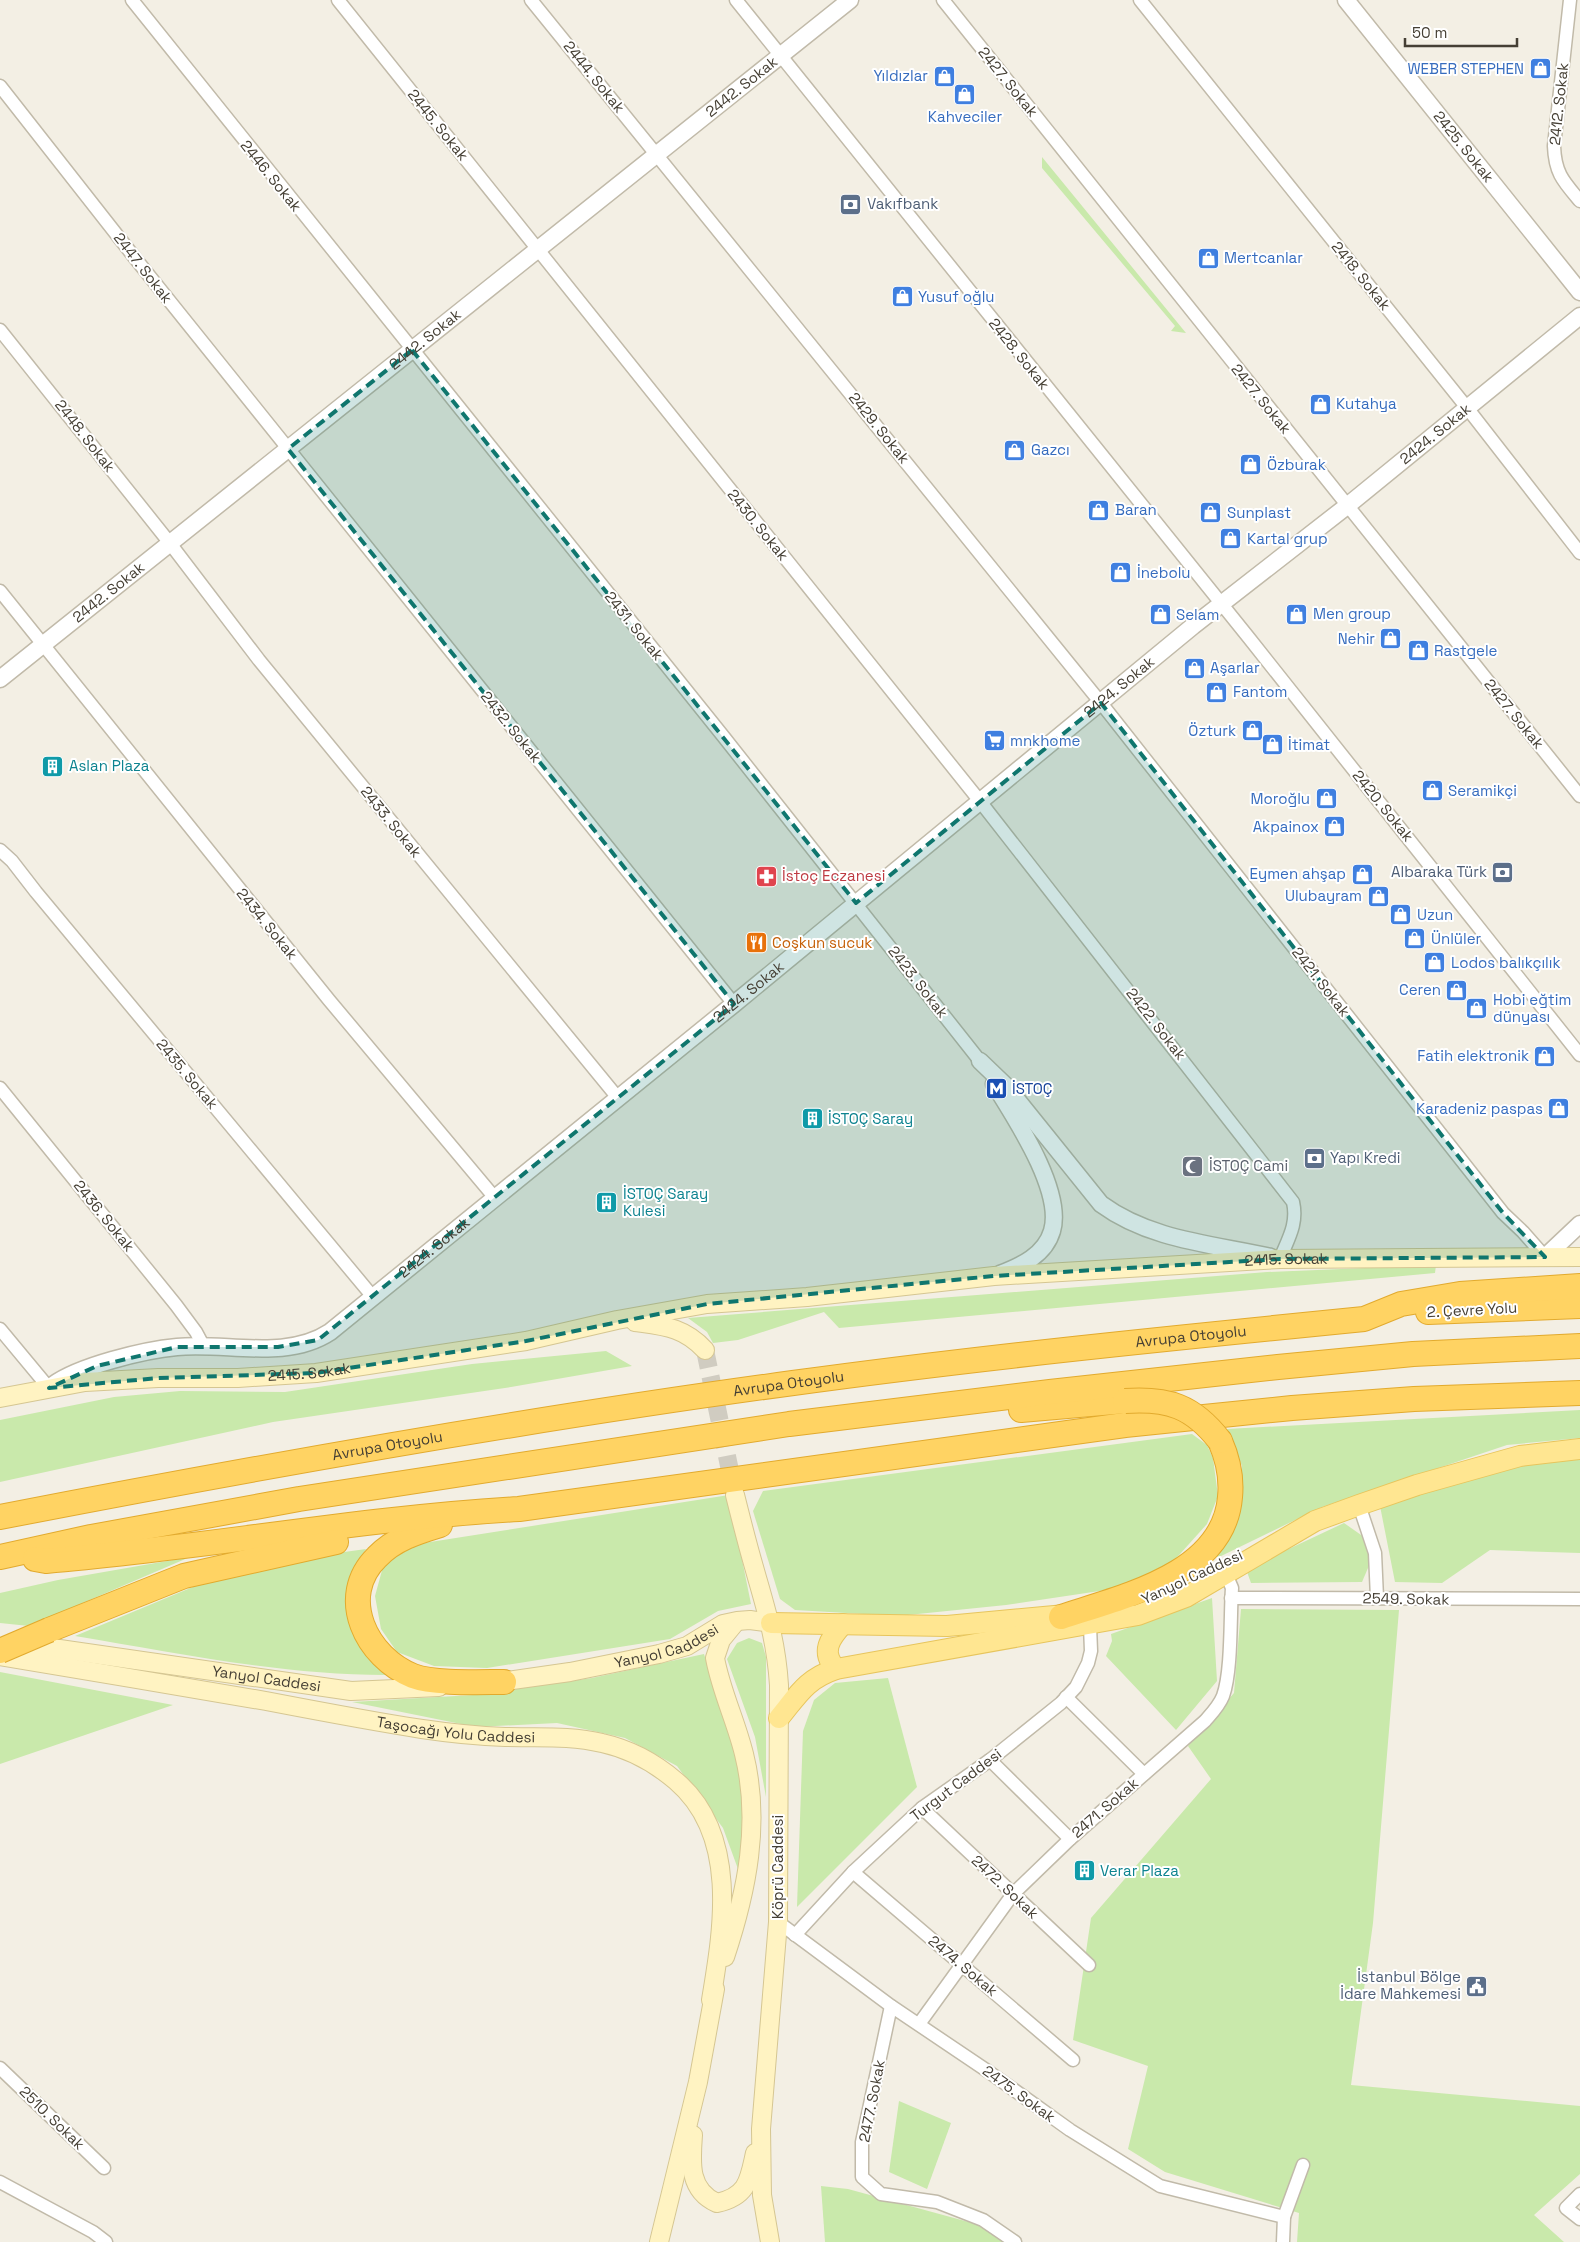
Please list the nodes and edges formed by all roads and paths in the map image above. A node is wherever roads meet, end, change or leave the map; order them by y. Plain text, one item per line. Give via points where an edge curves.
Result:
1 (132, 0) edge
2 (338, 0) edge
3 (531, 0) edge
4 (736, 0) edge
5 (850, 0) edge
6 (943, 0) edge
7 (1140, 0) edge
8 (1346, 0) edge
9 (1570, 0) edge
10 (780, 56) junction
11 (0, 86) edge
12 (657, 154) junction
13 (1580, 201) edge
14 (538, 250) junction
15 (1580, 292) edge
16 (1580, 316) edge
17 (0, 330) edge
18 (412, 350) junction
19 (1468, 409) junction
20 (288, 449) junction
21 (1347, 506) junction
22 (169, 542) junction
23 (1580, 553) edge
24 (0, 591) edge
25 (1221, 604) junction
26 (43, 646) junction
27 (0, 679) edge
28 (1101, 703) junction
29 (1580, 796) edge
30 (979, 800) junction
31 (0, 850) edge
32 (856, 903) junction
33 (734, 1004) junction
34 (1580, 1055) edge
35 (980, 1061) junction
36 (0, 1088) edge
37 (618, 1098) junction
38 (495, 1198) junction
39 (1580, 1224) edge
40 (1545, 1257) junction
41 (1580, 1257) edge
42 (1280, 1259) junction
43 (994, 1276) junction
44 (1580, 1286) edge
45 (373, 1298) junction
46 (1580, 1306) edge
47 (1364, 1318) junction
48 (617, 1320) junction
49 (0, 1329) edge
50 (1580, 1346) edge
51 (204, 1347) junction
52 (705, 1350) tunnel mouth
53 (49, 1388) junction
54 (1580, 1393) edge
55 (0, 1398) edge
56 (920, 1407) junction
57 (1580, 1449) edge
58 (735, 1495) tunnel mouth
59 (1359, 1505) junction
60 (519, 1509) junction
61 (0, 1517) edge
62 (1315, 1522) junction
63 (440, 1524) junction
64 (5, 1555) edge
65 (1226, 1574) junction
66 (1231, 1598) junction
67 (1377, 1598) junction
68 (1580, 1599) edge
69 (1061, 1616) junction
70 (737, 1621) junction
71 (771, 1623) junction
72 (843, 1624) junction
73 (1090, 1626) junction
74 (0, 1640) edge
75 (0, 1651) edge
76 (0, 1656) edge
77 (836, 1669) junction
78 (504, 1682) junction
79 (1066, 1697) junction
80 (779, 1718) junction
81 (990, 1760) junction
82 (1144, 1774) junction
83 (922, 1808) junction
84 (1070, 1839) junction
85 (853, 1872) junction
86 (1013, 1894) junction
87 (778, 1922) junction
88 (795, 1935) junction
89 (961, 1964) junction
90 (1088, 1965) dead end
91 (712, 2000) junction
92 (891, 2006) junction
93 (919, 2024) junction
94 (1073, 2060) dead end
95 (0, 2068) edge
96 (698, 2082) junction
97 (761, 2129) junction
98 (1303, 2166) dead end
99 (104, 2168) dead end
100 (0, 2182) edge
101 (1580, 2194) edge
102 (1284, 2217) junction
103 (1580, 2219) edge
104 (106, 2242) edge
105 (659, 2242) edge
106 (770, 2242) edge
107 (1015, 2242) edge
108 (1283, 2242) edge

1 - 18 street, 2446. Sokak
2 - 14 street, 2445. Sokak
3 - 12 street, 2444. Sokak
4 - 10 street, 2428. Sokak
5 - 10 street, 2442. Sokak
6 - 21 street, 2427. Sokak
7 - 19 street, 2418. Sokak
8 - 15 street, 2425. Sokak
9 - 13 street, 2412. Sokak via 1554,164
10 - 12 street, 2442. Sokak
10 - 25 street, 2428. Sokak
11 - 20 street, 2447. Sokak
12 - 14 street, 2442. Sokak
12 - 28 street, 2429. Sokak
14 - 18 street, 2442. Sokak
14 - 30 street, 2430. Sokak
16 - 19 street, 2424. Sokak
17 - 22 street, 2448. Sokak
18 - 20 street, 2442. Sokak
18 - 32 street, 2431. Sokak
19 - 21 street, 2424. Sokak
19 - 23 street, 2418. Sokak
20 - 22 street, 2442. Sokak
20 - 33 street, 2432. Sokak
21 - 25 street, 2424. Sokak
21 - 29 street, 2427. Sokak
22 - 26 street, 2442. Sokak
22 - 37 street, 2433. Sokak via 259,660
24 - 26 street, 2434. Sokak
25 - 28 street, 2424. Sokak
25 - 34 street, 2420. Sokak
26 - 27 street, 2442. Sokak
26 - 38 street, 2434. Sokak via 329,1000
28 - 30 street, 2424. Sokak
28 - 40 street, 2421. Sokak via 1503,1213
30 - 32 street, 2424. Sokak
30 - 42 street, 2422. Sokak via 1293,1202 1294,1226
31 - 45 street, 2435. Sokak
32 - 33 street, 2424. Sokak
32 - 35 street, 2423. Sokak
33 - 37 street, 2424. Sokak
35 - 42 street via 1006,1086 1101,1204 1116,1215 1138,1227 1183,1240
35 - 43 street via 1030,1144 1048,1188 1053,1213 1052,1231 1046,1243 1022,1265
36 - 51 street, 2436. Sokak via 176,1305
37 - 38 street, 2424. Sokak
38 - 45 street, 2424. Sokak
39 - 40 street
40 - 41 main road, 2415. Sokak
40 - 42 main road, 2415. Sokak
42 - 43 main road, 2415. Sokak
43 - 48 main road, 2415. Sokak via 807,1297 707,1304
44 - 47 highway, Avrupa Otoyolu via 1460,1294 1401,1304
45 - 51 street, 2424. Sokak via 318,1340 278,1347
46 - 47 highway, 2. Çevre Yolu
47 - 61 highway, Avrupa Otoyolu via 789,1383 407,1442
48 - 52 main road via 672,1327
48 - 53 main road, 2415. Sokak via 526,1341 316,1373 238,1378 149,1378
49 - 53 street
50 - 56 highway via 1403,1355
51 - 53 street, 2424. Sokak via 177,1347 120,1359 70,1376
53 - 55 main road, 2415. Sokak
54 - 60 highway via 1292,1408 1170,1420
56 - 64 highway via 299,1499
56 - 69 highway, bridge via 990,1413 1151,1399 1174,1404 1201,1421 1220,1442 1227,1459 1231,1492 1229,1508 1214,1540 1198,1558 1156,1584
57 - 59 main road via 1520,1456
58 - 71 main road, Köprü Caddesi
59 - 62 main road
59 - 67 street via 1374,1554
60 - 63 highway
60 - 64 highway via 421,1517 114,1555 46,1561
62 - 65 main road
62 - 69 main road, Yanyol Caddesi via 1170,1590 1134,1603
63 - 75 highway, bridge via 280,1552 184,1576
63 - 78 highway via 401,1539 368,1567 358,1597 364,1630 380,1656 415,1677
65 - 66 street, 2471. Sokak via 1232,1588
65 - 73 main road via 1186,1596 1138,1615
66 - 67 street, 2549. Sokak
66 - 82 street, 2471. Sokak via 1227,1680 1223,1696 1205,1721
67 - 68 street, 2549. Sokak
69 - 72 main road, Yanyol Caddesi via 947,1626
70 - 71 main road, Yanyol Caddesi
70 - 78 main road, Yanyol Caddesi via 723,1624 686,1646 659,1654
70 - 91 main road, Köprü Caddesi via 721,1640 715,1658 750,1779 752,1832 746,1885
71 - 72 main road, Yanyol Caddesi
71 - 80 main road, Köprü Caddesi via 777,1655
72 - 77 main road via 830,1639 827,1654 830,1664
73 - 77 main road
73 - 79 street, Turgut Caddesi via 1088,1663 1076,1687
74 - 78 main road, Yanyol Caddesi via 351,1691
76 - 91 main road, Taşocağı Yolu Caddesi via 409,1727 504,1737 586,1739 648,1760 677,1782 699,1810 715,1842 723,1903
77 - 80 main road via 808,1683
79 - 81 street, Turgut Caddesi
79 - 82 street
80 - 87 main road, Köprü Caddesi
81 - 83 street, Turgut Caddesi
81 - 84 street
82 - 84 street, 2471. Sokak
83 - 85 street, Turgut Caddesi
83 - 86 street, 2472. Sokak
84 - 86 street, 2471. Sokak
85 - 88 street, Turgut Caddesi
85 - 89 street, 2474. Sokak
86 - 89 street, 2471. Sokak
86 - 90 street, 2472. Sokak
87 - 88 street, 2475. Sokak
87 - 97 main road, Köprü Caddesi
88 - 92 street, 2475. Sokak
89 - 93 street, 2471. Sokak
89 - 94 street, 2474. Sokak
91 - 96 main road, Köprü Caddesi
92 - 93 street, 2475. Sokak
92 - 107 street, 2477. Sokak via 862,2142 862,2177 881,2194 936,2202 983,2220
93 - 102 street, 2475. Sokak via 1070,2130 1160,2186
95 - 99 street, 2510. Sokak
96 - 97 main road via 692,2168 694,2180 707,2198 717,2203 725,2201 745,2188
96 - 105 main road, Köprü Caddesi
97 - 106 main road, Köprü Caddesi via 762,2195
98 - 102 street
100 - 104 street
101 - 103 street via 1566,2208
102 - 108 street

